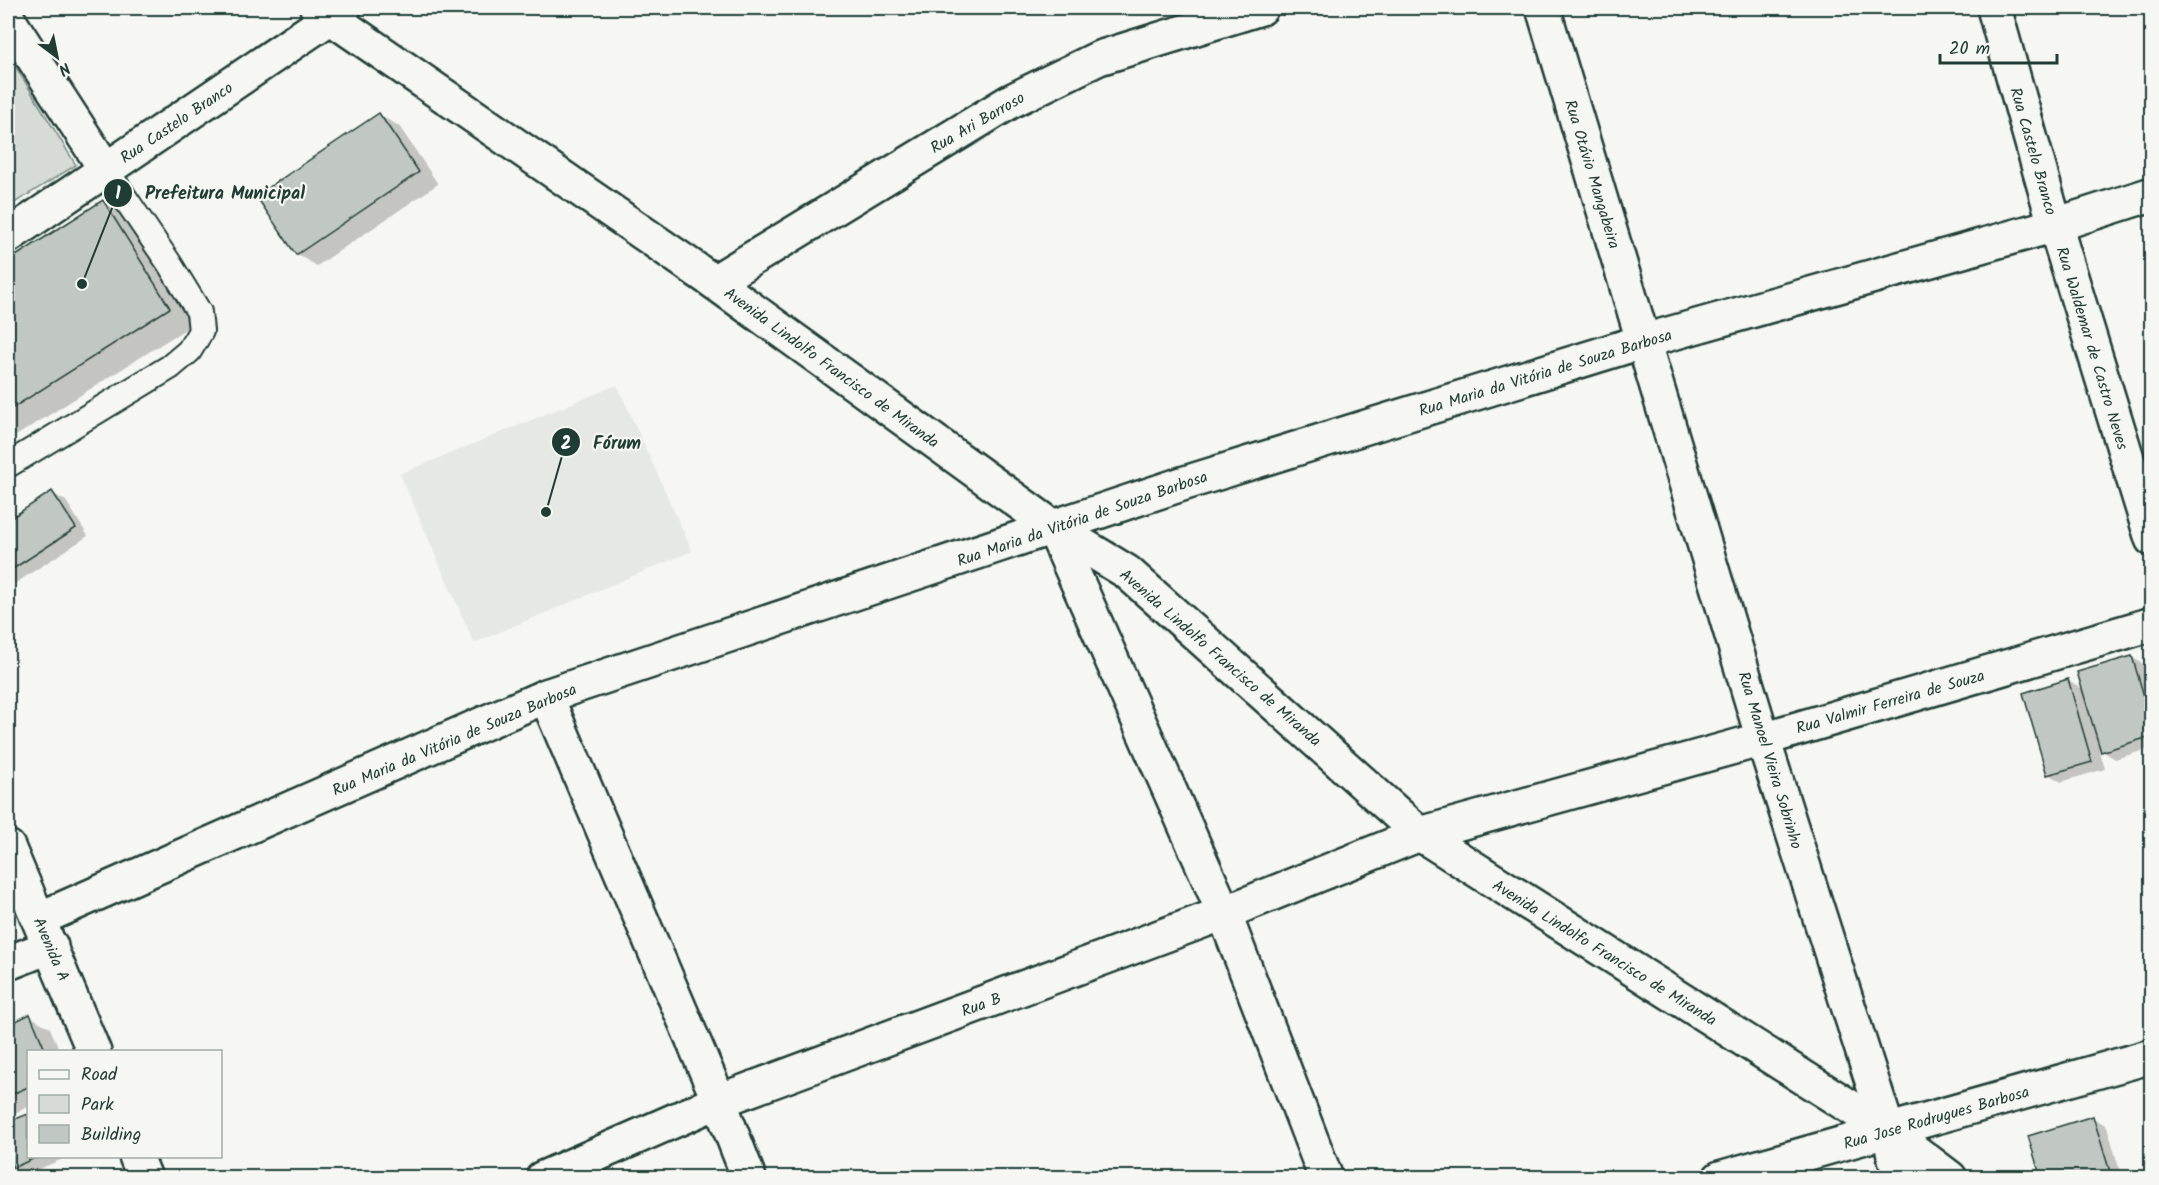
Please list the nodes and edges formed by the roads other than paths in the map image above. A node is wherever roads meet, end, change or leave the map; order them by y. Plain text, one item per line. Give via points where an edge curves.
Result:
1 (1261, 8) edge
2 (1543, 8) edge
3 (1994, 8) edge
4 (330, 11) edge
5 (8, 19) edge
6 (106, 170) junction
7 (2151, 194) edge
8 (2055, 225) junction
9 (8, 236) edge
10 (714, 282) junction
11 (1644, 341) junction
12 (8, 465) edge
13 (1053, 527) junction
14 (2151, 539) edge
15 (2151, 624) edge
16 (546, 696) junction
17 (1763, 739) junction
18 (1420, 834) junction
19 (8, 847) edge
20 (1224, 913) junction
21 (45, 933) junction
22 (8, 963) edge
23 (93, 1050) edge
24 (2151, 1056) edge
25 (719, 1101) junction
26 (1888, 1131) junction
27 (543, 1178) edge
28 (749, 1178) edge
29 (1326, 1178) edge
30 (1720, 1178) edge
31 (1900, 1178) edge
32 (1950, 1178) edge

1 - 10 street, Rua Ari Barroso via 1099,58 1011,101
2 - 11 street, Rua Otávio Mangabeira
3 - 8 street, Rua Castelo Branco
4 - 6 street, Rua Castelo Branco
4 - 10 street, Avenida Lindolfo Francisco de Miranda
5 - 6 street
6 - 9 street, Rua Castelo Branco
6 - 12 lane via 199,312 201,331 189,351 170,368
7 - 8 street, Rua Maria da Vitória de Souza Barbosa
8 - 11 street, Rua Maria da Vitória de Souza Barbosa
8 - 14 street, Rua Waldemar de Castro Neves
10 - 13 street, Avenida Lindolfo Francisco de Miranda
11 - 13 street, Rua Maria da Vitória de Souza Barbosa
11 - 17 street, Rua Manoel Vieira Sobrinho
13 - 16 street, Rua Maria da Vitória de Souza Barbosa
13 - 18 street, Avenida Lindolfo Francisco de Miranda via 1127,572
13 - 20 street
15 - 17 street, Rua Valmir Ferreira de Souza
16 - 21 street, Rua Maria da Vitória de Souza Barbosa
16 - 25 street
17 - 18 street, Rua Valmir Ferreira de Souza
17 - 26 street, Rua Manoel Vieira Sobrinho
18 - 20 street, Rua B
18 - 26 street, Avenida Lindolfo Francisco de Miranda
19 - 21 street, Avenida A
20 - 25 street, Rua B
20 - 29 street
21 - 22 street, Rua Maria da Vitória de Souza Barbosa
21 - 23 street, Avenida A
24 - 26 street, Rua Jose Rodrugues Barbosa
25 - 27 street, Rua B
25 - 28 street
26 - 30 street, Rua Jose Rodrugues Barbosa
26 - 31 street, Rua Manoel Vieira Sobrinho
26 - 32 street, Avenida Lindolfo Francisco de Miranda

